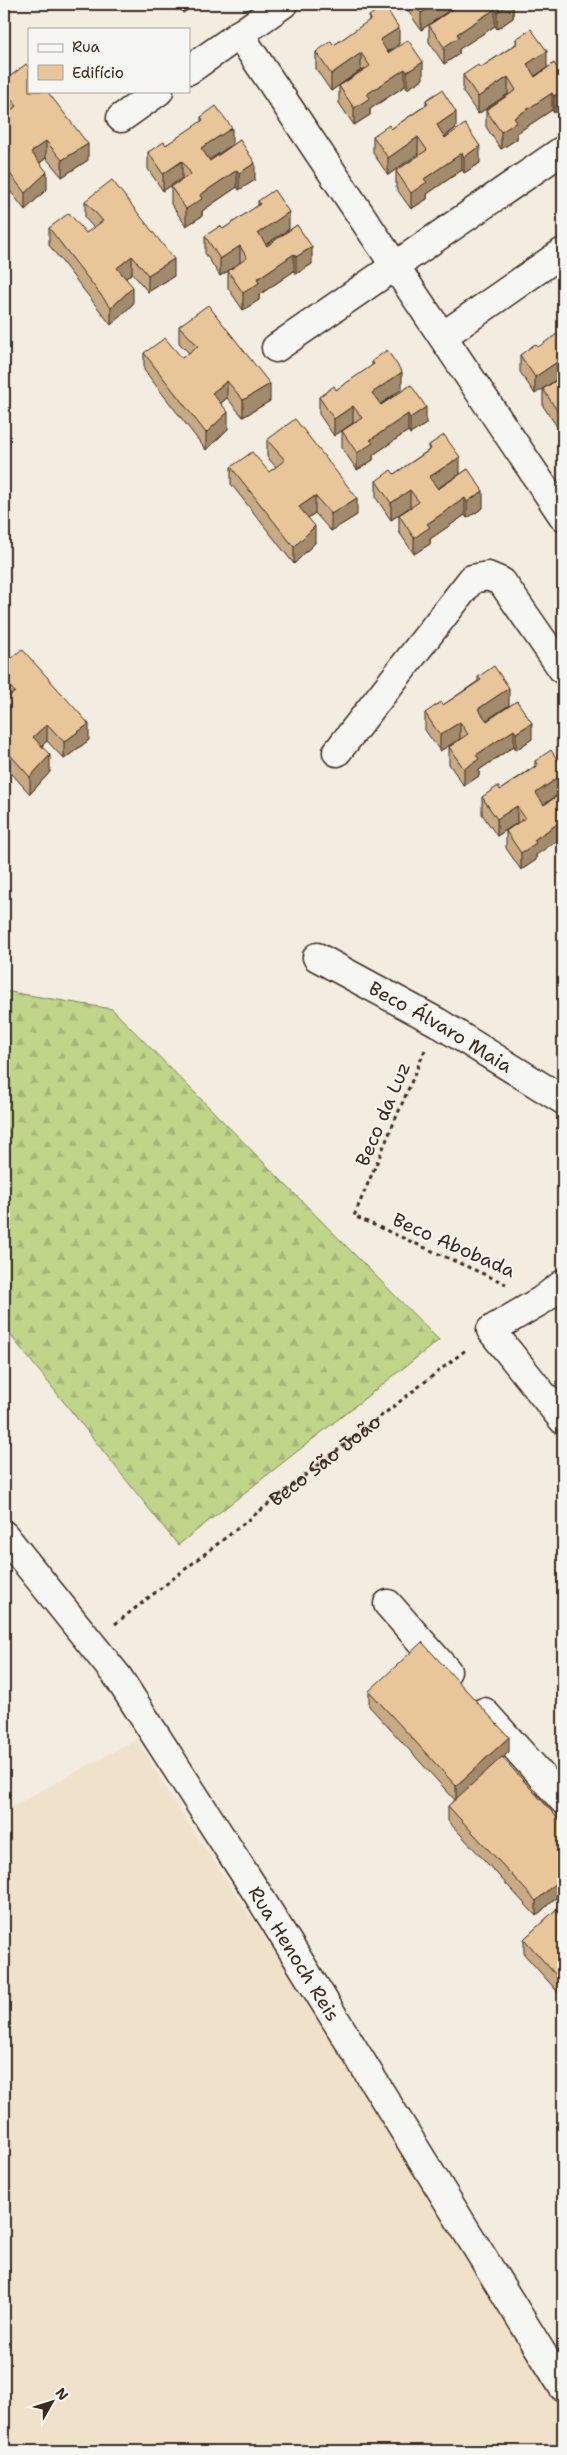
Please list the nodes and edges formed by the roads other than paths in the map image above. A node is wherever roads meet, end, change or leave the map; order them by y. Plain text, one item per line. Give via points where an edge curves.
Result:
1 (283, 4) edge
2 (239, 34) junction
3 (190, 69) edge
4 (158, 92) edge
5 (121, 118) dead end
6 (563, 150) edge
7 (563, 252) edge
8 (395, 266) junction
9 (442, 336) junction
10 (276, 348) dead end
11 (563, 516) edge
12 (563, 670) edge
13 (337, 752) dead end
14 (317, 957) dead end
15 (563, 1100) edge
16 (563, 1284) edge
17 (563, 1420) edge
18 (4, 1535) edge
19 (388, 1604) dead end
20 (563, 1800) edge
21 (563, 2387) edge

1 - 2 street
2 - 3 street
2 - 8 street
4 - 5 street
6 - 8 street
7 - 9 street
8 - 9 street
8 - 10 street
9 - 11 street
12 - 13 street via 502,582 488,576 472,579
14 - 15 street, Beco Álvaro Maia via 437,1022
16 - 17 street via 491,1330
18 - 21 street, Rua Henoch Reis via 118,1677 252,1885
19 - 20 street

